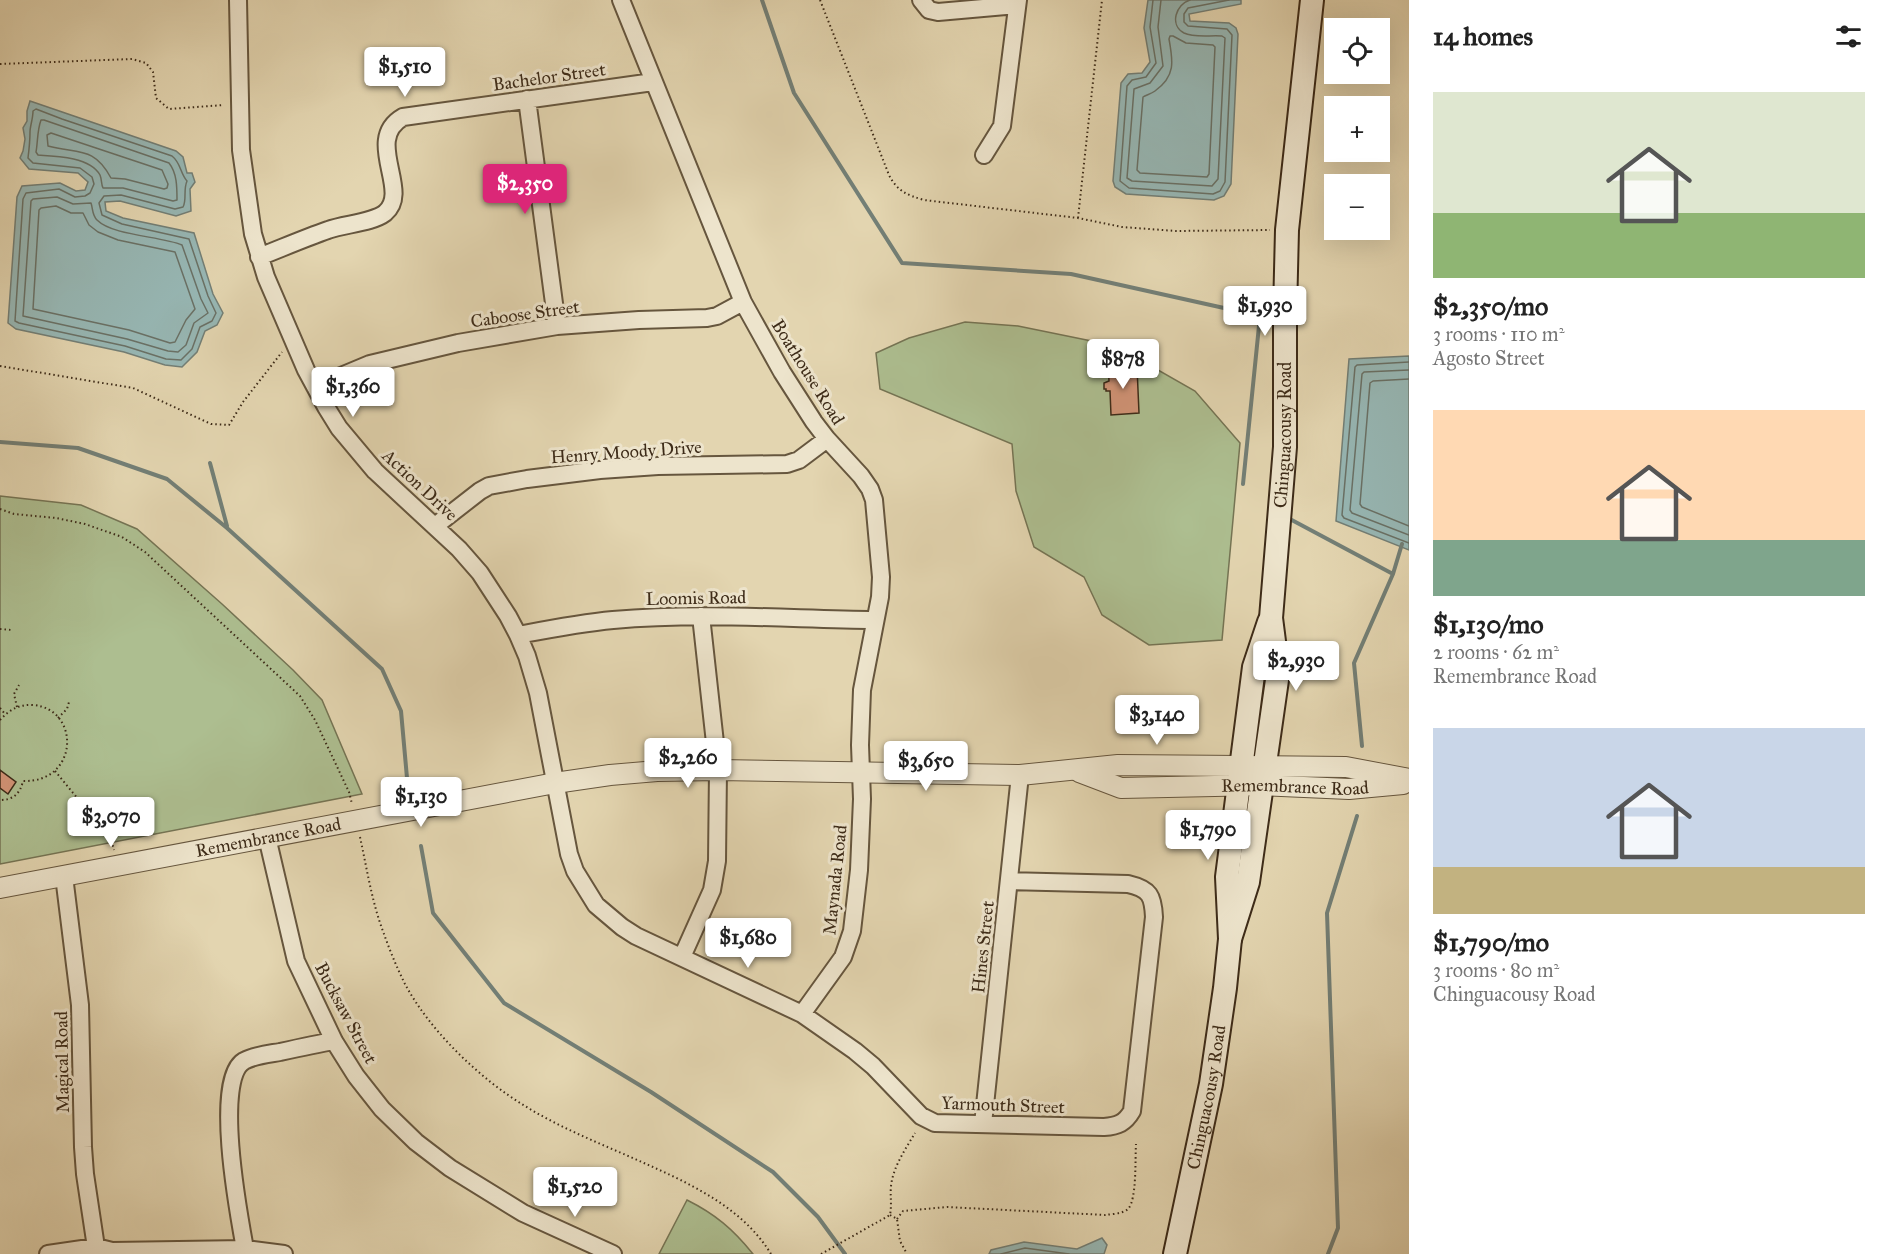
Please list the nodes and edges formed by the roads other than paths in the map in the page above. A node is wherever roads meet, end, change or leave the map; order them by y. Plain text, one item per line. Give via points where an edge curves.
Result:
1 (238, 0) edge
2 (621, 0) edge
3 (921, 0) edge
4 (1312, 0) edge
5 (1017, 3) edge
6 (653, 82) junction
7 (527, 99) junction
8 (984, 155) dead end
9 (259, 257) junction
10 (743, 302) junction
11 (557, 326) junction
12 (315, 387) junction
13 (827, 439) junction
14 (435, 526) junction
15 (701, 616) junction
16 (1271, 618) junction
17 (875, 620) junction
18 (518, 635) junction
19 (717, 770) junction
20 (861, 772) junction
21 (1020, 775) junction
22 (1263, 775) junction
23 (1240, 776) junction
24 (1409, 778) edge
25 (555, 783) junction
26 (1409, 784) edge
27 (267, 837) junction
28 (64, 876) junction
29 (1009, 881) junction
30 (0, 888) edge
31 (1230, 939) junction
32 (682, 957) junction
33 (802, 1014) junction
34 (334, 1041) junction
35 (983, 1124) junction
36 (245, 1249) junction
37 (96, 1251) edge
38 (48, 1254) edge
39 (284, 1254) edge
40 (613, 1254) edge
41 (1175, 1254) edge

1 - 9 street, Action Drive via 241,150
2 - 6 street, Boathouse Road
3 - 5 street via 929,10 938,12
4 - 16 main road, Chinguacousy Road via 1287,230 1285,447
5 - 8 street via 1002,126
6 - 7 street, Bachelor Street
6 - 10 street, Boathouse Road
7 - 9 street, Bachelor Street via 414,114 394,121 386,140 393,194 385,212
7 - 11 street
9 - 12 street, Action Drive
10 - 11 street, Caboose Street via 707,318
10 - 13 street, Boathouse Road via 782,372
11 - 12 street, Caboose Street via 423,350 370,364
12 - 14 street, Action Drive via 358,453
13 - 14 street, Henry Moody Drive via 787,464 658,466 502,483 480,491
13 - 17 street, Boathouse Road via 861,476 874,500 881,577
14 - 18 street, Action Drive via 480,573
15 - 17 street, Loomis Road
15 - 18 street, Loomis Road via 575,624
15 - 19 street
16 - 22 main road, Chinguacousy Road via 1278,674
16 - 23 main road, Chinguacousy Road via 1254,667
17 - 20 street, Boathouse Road via 862,690
18 - 25 street, Action Drive via 538,693
19 - 20 street, Remembrance Road
19 - 25 street, Remembrance Road via 657,771
19 - 32 street via 715,876
20 - 21 street, Remembrance Road
20 - 33 street, Maynada Road via 859,870 852,931 843,957
21 - 23 street, Remembrance Road via 1076,770 1121,788
21 - 29 street, Hines Street
22 - 23 street, Remembrance Road
22 - 24 street, Remembrance Road via 1346,767
22 - 26 street, Remembrance Road via 1349,789
22 - 31 main road, Chinguacousy Road via 1248,882
23 - 31 main road, Chinguacousy Road via 1227,877
25 - 27 street, Remembrance Road
25 - 32 street, Yarmouth Street via 569,854 596,905 622,927
27 - 28 street, Remembrance Road
27 - 34 street, Bucksaw Street via 296,962
28 - 30 street, Remembrance Road
28 - 37 street, Magical Road via 80,1005 83,1147
29 - 35 street, Hines Street
29 - 35 street, Yarmouth Street via 1128,884 1148,893 1154,917 1132,1111 1127,1119 1104,1127
31 - 41 main road, Chinguacousy Road via 1211,1084
32 - 33 street, Yarmouth Street
33 - 35 street, Yarmouth Street via 873,1066 928,1121
34 - 36 street via 257,1056 237,1068 230,1093 230,1133
34 - 40 street, Bucksaw Street via 382,1109 450,1168 523,1213
36 - 37 street
36 - 39 street
37 - 38 street

